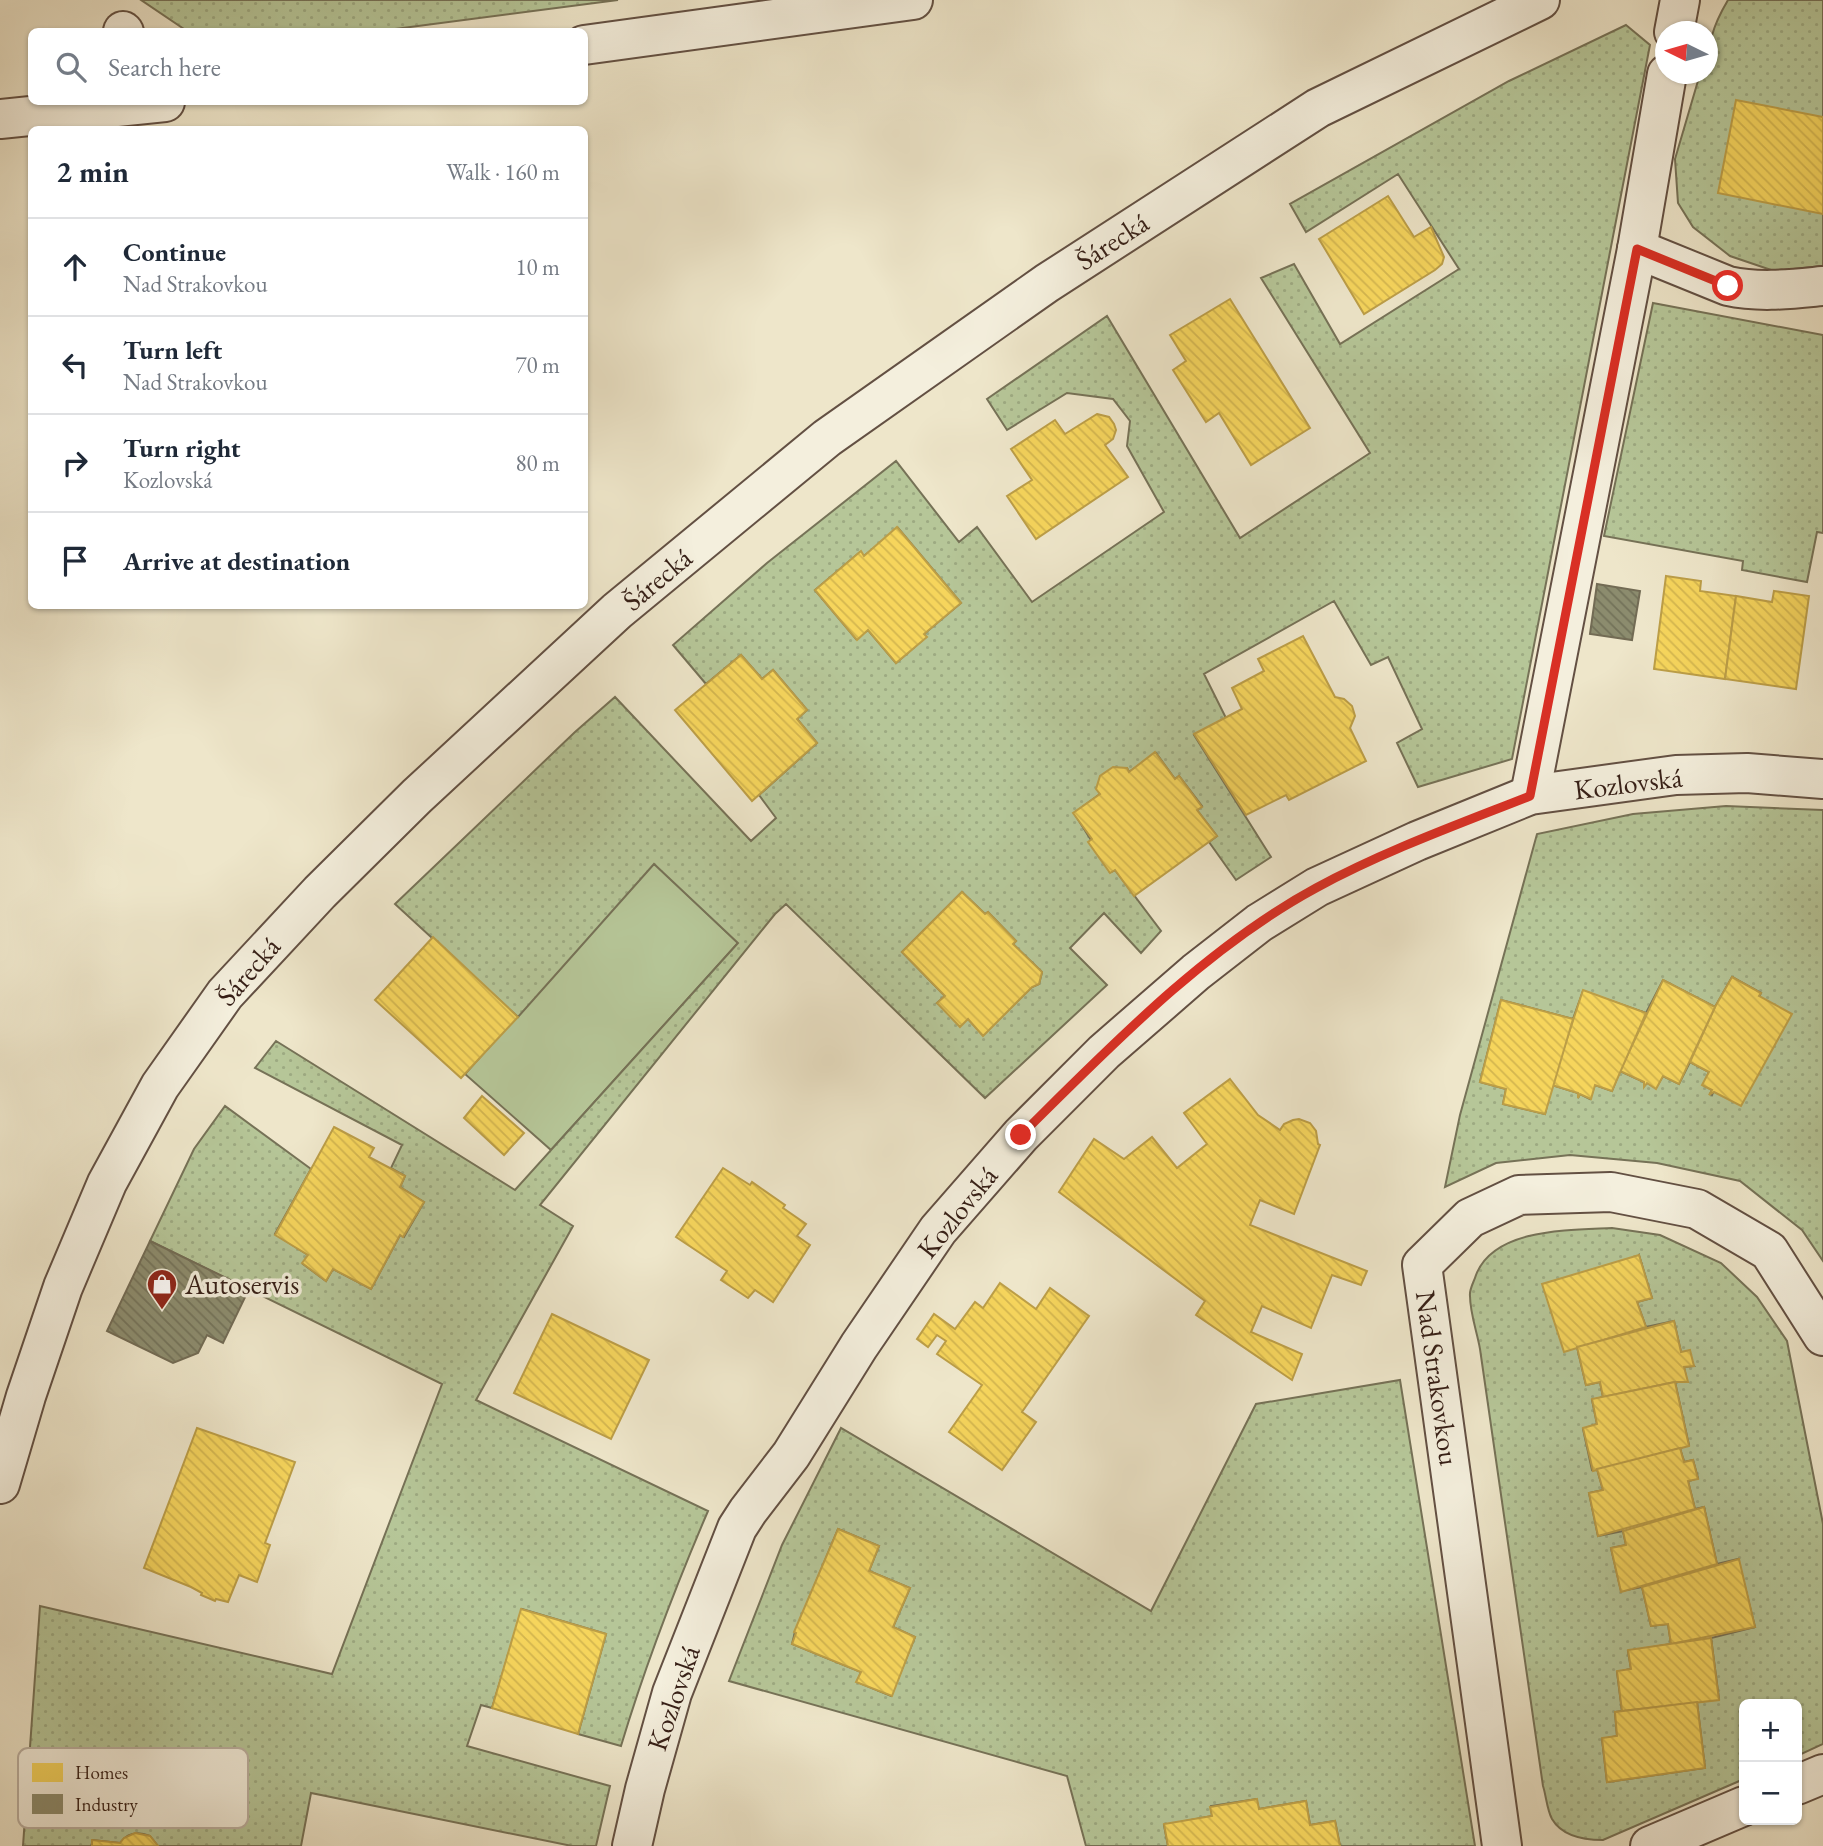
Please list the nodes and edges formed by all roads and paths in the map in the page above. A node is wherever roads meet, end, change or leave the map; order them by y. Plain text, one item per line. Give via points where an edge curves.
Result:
1 (913, 0) edge
2 (1540, 0) edge
3 (1680, 0) edge
4 (1676, 21) edge
5 (588, 44) edge
6 (1665, 84) edge
7 (136, 105) edge
8 (0, 119) edge
9 (1637, 249) junction
10 (1823, 286) edge
11 (1823, 779) edge
12 (1530, 796) junction
13 (1823, 1336) edge
14 (0, 1485) edge
15 (1823, 1774) edge
16 (1802, 1783) edge
17 (1739, 1808) edge
18 (632, 1846) edge
19 (1503, 1846) edge
20 (1650, 1846) edge

1 - 5 street
2 - 14 street, Šárecká via 1318,108 1047,283 838,430 617,611 417,796 225,994 160,1086 107,1183 63,1287
3 - 4 street
6 - 9 street
7 - 8 street
9 - 10 street via 1741,289
9 - 12 street
11 - 12 street, Kozlovská via 1676,775
12 - 18 street, Kozlovská via 1317,887 1259,923 1104,1052 1021,1135 938,1230 791,1455 737,1528 671,1693
13 - 19 street, Nad Strakovkou via 1769,1251 1697,1209 1611,1192 1519,1195 1469,1218 1422,1265
15 - 16 street
17 - 20 street

